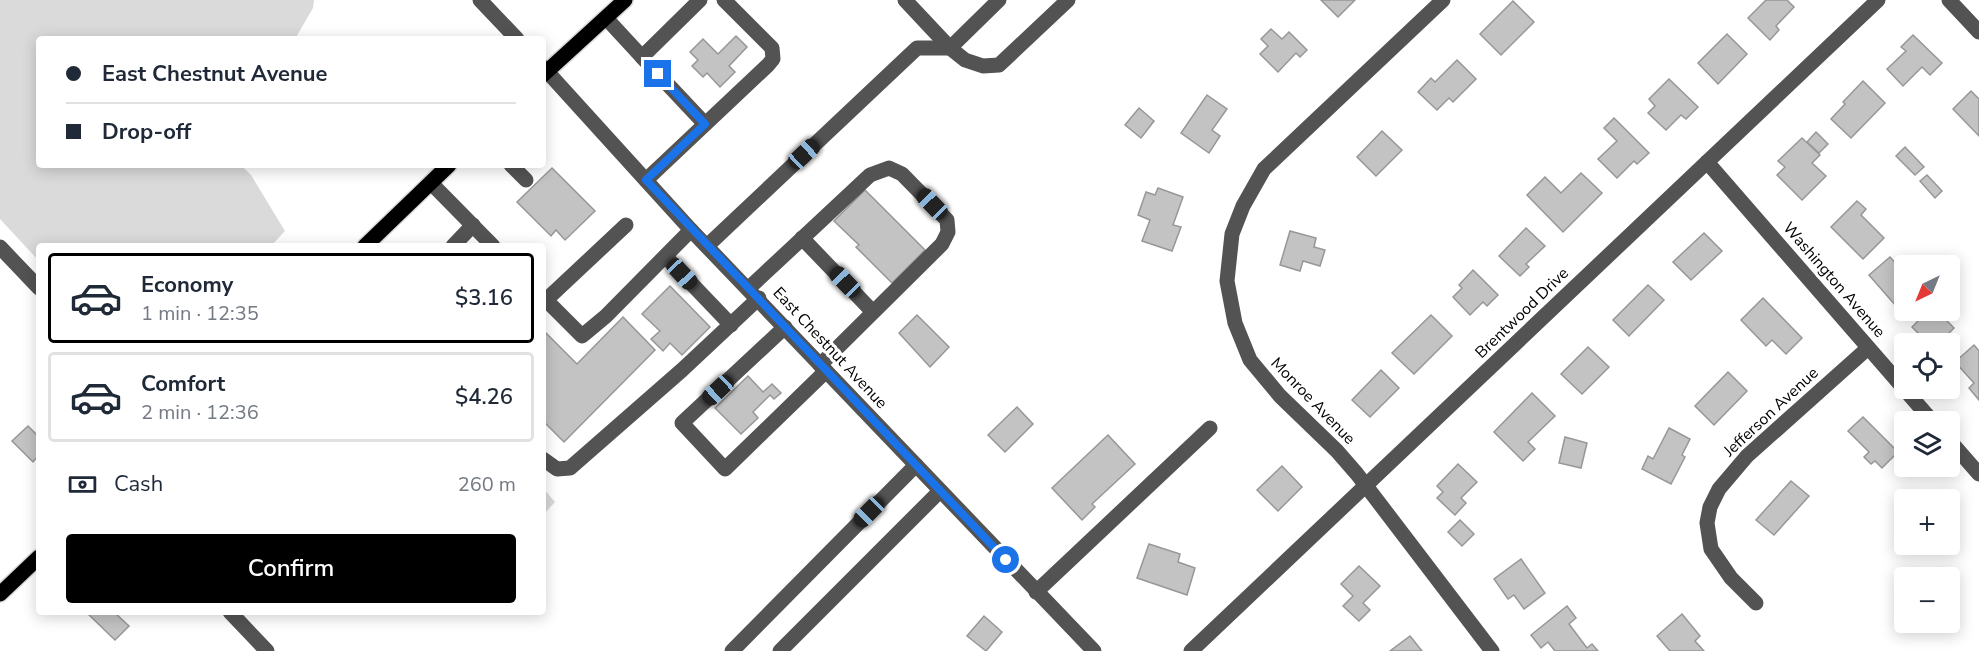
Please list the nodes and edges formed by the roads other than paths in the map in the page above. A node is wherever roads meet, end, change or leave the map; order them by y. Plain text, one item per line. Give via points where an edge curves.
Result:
1 (480, 0) edge
2 (625, 0) edge
3 (724, 0) edge
4 (905, 0) edge
5 (999, 0) edge
6 (1068, 0) edge
7 (1443, 0) edge
8 (1878, 0) edge
9 (1949, 0) edge
10 (696, 1) edge
11 (606, 18) junction
12 (1979, 32) edge
13 (514, 36) edge
14 (950, 48) junction
15 (642, 57) junction
16 (546, 69) edge
17 (546, 73) edge
18 (705, 124) junction
19 (1707, 162) junction
20 (446, 168) edge
21 (514, 168) edge
22 (526, 180) dead end
23 (646, 180) junction
24 (431, 183) junction
25 (473, 225) junction
26 (626, 225) dead end
27 (692, 230) junction
28 (802, 238) junction
29 (368, 243) edge
30 (456, 243) edge
31 (491, 243) edge
32 (707, 246) junction
33 (0, 247) edge
34 (666, 257) junction
35 (36, 285) edge
36 (754, 293) junction
37 (546, 297) edge
38 (546, 299) edge
39 (873, 312) junction
40 (731, 325) junction
41 (785, 327) junction
42 (1869, 348) junction
43 (823, 368) junction
44 (1923, 411) edge
45 (1210, 429) dead end
46 (1960, 452) edge
47 (546, 462) edge
48 (916, 465) junction
49 (1979, 474) edge
50 (1366, 486) junction
51 (940, 491) junction
52 (36, 560) edge
53 (1036, 592) junction
54 (0, 594) edge
55 (1756, 603) dead end
56 (233, 615) edge
57 (267, 651) edge
58 (732, 651) edge
59 (780, 651) edge
60 (1094, 651) edge
61 (1191, 651) edge
62 (1492, 651) edge

1 - 13 street
2 - 11 main road
3 - 18 street via 774,53 768,65
4 - 14 street
5 - 14 street
6 - 14 street via 999,65 983,66 965,60
7 - 50 street, Monroe Avenue via 1264,169 1232,234 1227,281 1235,323 1250,360
8 - 19 street, Brentwood Drive
9 - 12 street
10 - 15 street
11 - 15 street
11 - 16 main road
14 - 32 street via 917,48
15 - 18 street
17 - 23 street, East Chestnut Avenue
18 - 23 street
19 - 42 street, Washington Avenue
19 - 50 street, Brentwood Drive
20 - 24 main road
21 - 22 street
23 - 27 street, East Chestnut Avenue
24 - 25 street
24 - 29 main road
25 - 30 street
25 - 31 street
26 - 37 street
27 - 32 street, East Chestnut Avenue
27 - 34 street
28 - 36 street
28 - 39 street
28 - 39 street via 870,175 889,168 902,174 947,220 948,232 942,244
32 - 36 street, East Chestnut Avenue
33 - 35 street
34 - 38 street via 582,336
34 - 40 street
36 - 40 street
36 - 41 street, East Chestnut Avenue
39 - 43 street
40 - 47 street via 570,468 556,470
41 - 43 street, East Chestnut Avenue
41 - 43 street via 682,423 725,469
42 - 44 street, Washington Avenue
42 - 55 street, Jefferson Avenue via 1747,456 1719,489 1710,507 1707,523 1711,549 1731,578
43 - 48 street, East Chestnut Avenue
45 - 53 street
46 - 49 street
48 - 51 street, East Chestnut Avenue
48 - 58 street
50 - 61 street, Brentwood Drive
50 - 62 street, Monroe Avenue
51 - 53 street, East Chestnut Avenue
51 - 59 street
52 - 54 main road
53 - 60 street, East Chestnut Avenue
56 - 57 street

